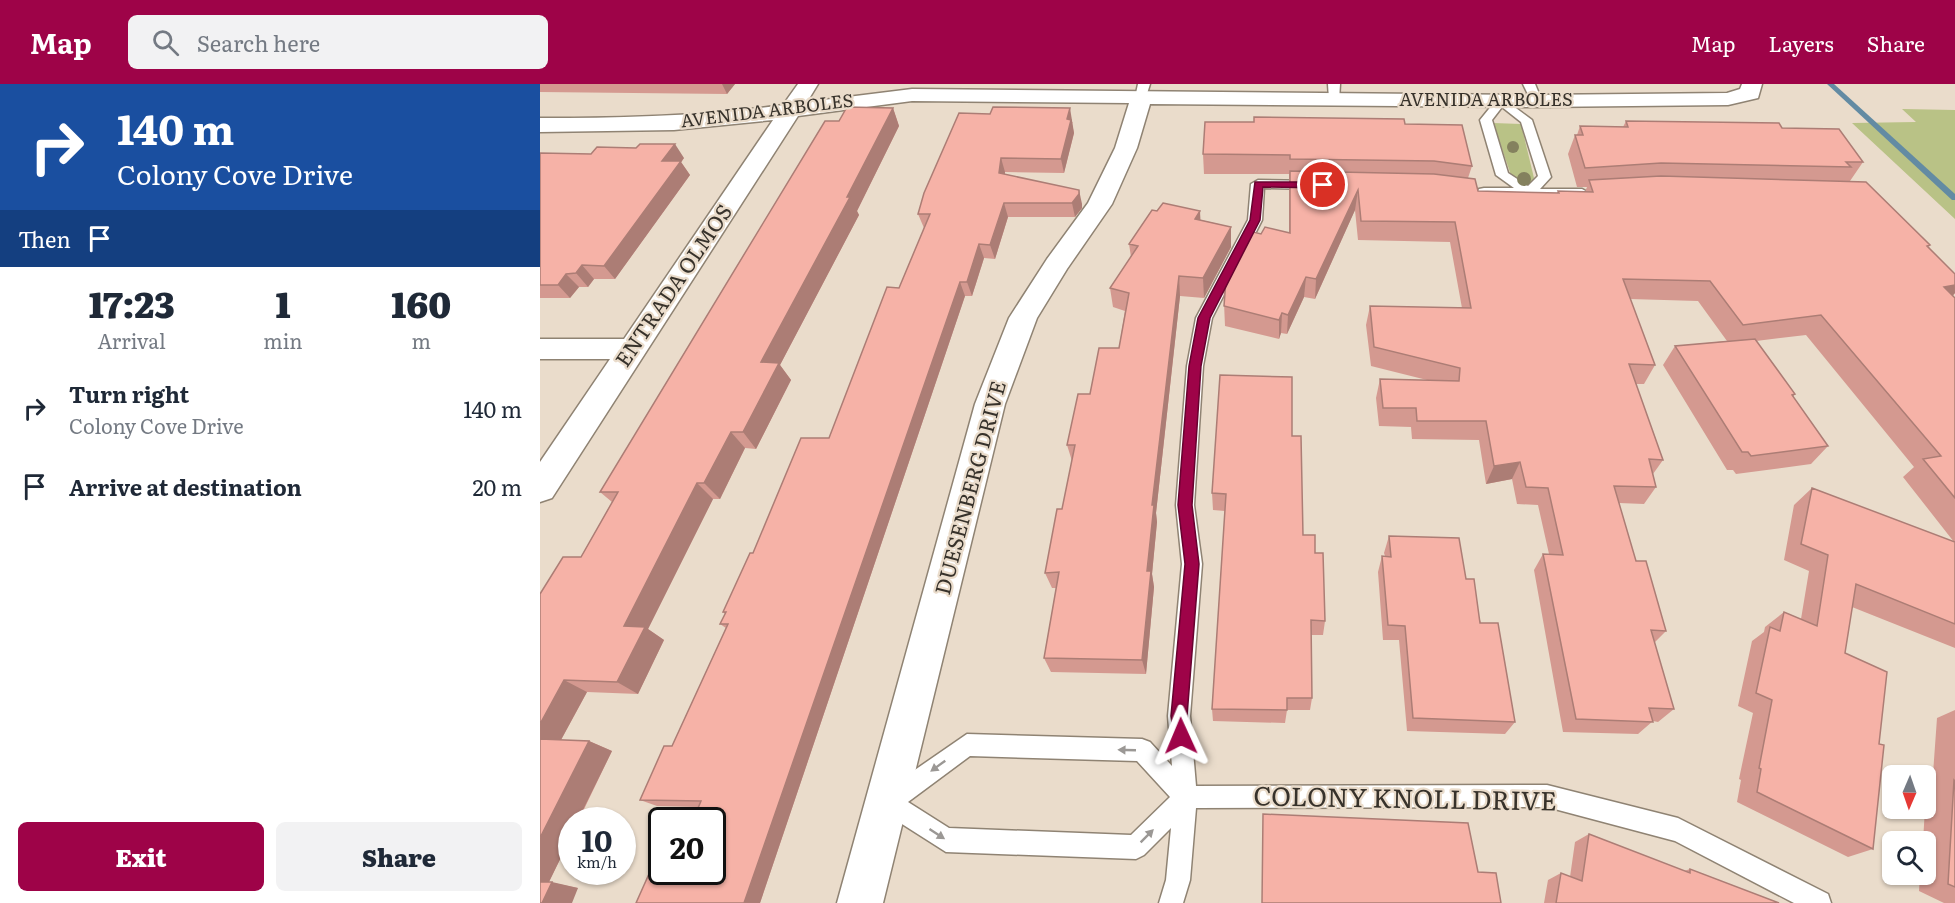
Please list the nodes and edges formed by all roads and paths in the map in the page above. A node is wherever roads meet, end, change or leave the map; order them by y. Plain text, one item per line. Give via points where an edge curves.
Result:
1 (808, 84) edge
2 (1751, 88) edge
3 (1143, 91) edge
4 (1334, 92) edge
5 (1532, 93) edge
6 (1501, 101) junction
7 (792, 110) junction
8 (540, 125) edge
9 (1327, 185) edge
10 (1470, 192) edge
11 (1529, 192) junction
12 (1599, 194) edge
13 (540, 349) edge
14 (631, 349) junction
15 (540, 489) edge
16 (1186, 797) junction
17 (888, 802) junction
18 (860, 903) edge
19 (1171, 903) edge
20 (1819, 903) edge

1 - 7 street, ENTRADA OLMOS
2 - 5 street, AVENIDA ARBOLES via 1728,99
3 - 4 street, AVENIDA ARBOLES
3 - 7 street, AVENIDA ARBOLES via 912,95
3 - 17 street, DUESENBERG DRIVE via 1126,148 1101,204 1023,318 990,404
4 - 6 street, AVENIDA ARBOLES
5 - 6 street, AVENIDA ARBOLES
6 - 11 lane via 1486,120 1502,175
6 - 11 lane via 1526,120 1545,177
7 - 8 street, AVENIDA ARBOLES via 630,126
7 - 14 street, ENTRADA OLMOS
9 - 16 lane via 1258,184 1255,220 1204,318 1195,366 1185,505 1192,564 1179,716
10 - 11 lane
11 - 12 lane
13 - 14 street
14 - 15 street, ENTRADA OLMOS
17 -> 16 lane via 946,840 1136,847
16 -> 17 lane via 1142,750 967,745
16 - 19 lane via 1178,880
16 - 20 lane, COLONY KNOLL DRIVE via 1546,796 1678,830
17 - 18 street, DUESENBERG DRIVE

